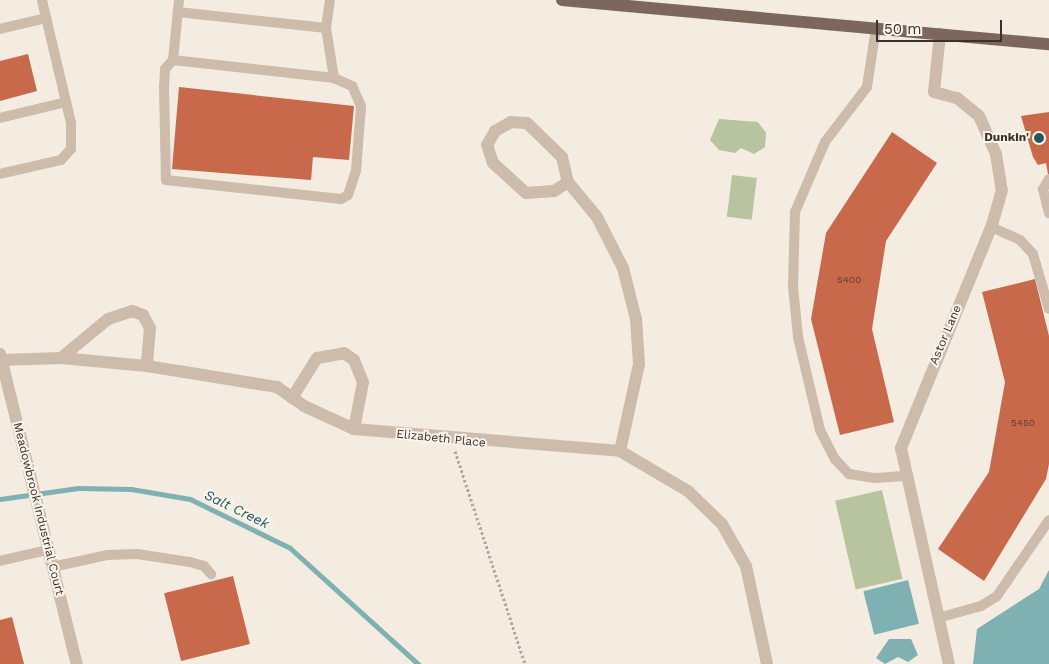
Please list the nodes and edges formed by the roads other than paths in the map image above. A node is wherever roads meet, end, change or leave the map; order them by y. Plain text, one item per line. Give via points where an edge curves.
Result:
1 (42, 0) edge
2 (178, 0) edge
3 (330, 0) edge
4 (562, 0) edge
5 (178, 12) junction
6 (46, 18) junction
7 (326, 28) junction
8 (876, 28) junction
9 (0, 29) edge
10 (940, 34) junction
11 (1049, 44) edge
12 (173, 60) junction
13 (334, 78) junction
14 (66, 102) junction
15 (0, 118) edge
16 (0, 174) edge
17 (1049, 179) edge
18 (568, 182) junction
19 (1049, 213) edge
20 (991, 227) junction
21 (1049, 309) edge
22 (0, 358) edge
23 (61, 358) junction
24 (147, 366) junction
25 (292, 398) junction
26 (354, 429) junction
27 (620, 451) junction
28 (904, 476) junction
29 (1049, 520) edge
30 (47, 550) junction
31 (0, 561) edge
32 (52, 567) junction
33 (211, 574) dead end
34 (938, 618) junction
35 (77, 664) edge
36 (767, 664) edge
37 (949, 664) edge

1 - 6 lane
2 - 5 lane
3 - 7 lane
4 - 8 main road
5 - 7 lane
5 - 12 lane
6 - 9 lane
6 - 14 lane
7 - 13 lane
8 - 10 main road
8 - 28 lane via 867,87 825,142 795,212 793,286 798,337 820,430 835,458 849,474 875,478
10 - 11 main road
10 - 20 street, Astor Lane via 934,92 957,98 979,116 996,154 1002,190
12 - 13 lane
12 - 13 lane via 165,69 166,180 184,185 341,199 348,195 356,171 361,106 352,86
14 - 15 lane
14 - 16 lane via 70,149 61,160
17 - 19 lane via 1043,189
18 - 18 street via 562,157 527,124 510,122 495,131 487,145 493,163 526,193 554,191
18 - 27 street via 597,218 623,268 636,319 639,364
20 - 21 lane via 1020,240 1033,254
20 - 28 street, Astor Lane via 906,427 901,448
22 - 23 street, Elizabeth Place
22 - 30 street, Meadowbrook Industrial Court
23 - 24 street, Elizabeth Place
23 - 24 street via 108,319 132,311 143,316 150,328
24 - 25 street, Elizabeth Place via 277,387
25 - 26 street, Elizabeth Place
25 - 26 street via 318,358 344,353 357,365 363,382
26 - 27 street, Elizabeth Place via 451,440
27 - 36 street, Elizabeth Place via 688,491 722,524 746,566
28 - 34 street, Astor Lane
29 - 34 lane via 997,596 981,606
30 - 31 lane
30 - 32 street, Meadowbrook Industrial Court
32 - 33 lane via 107,555 137,554 197,564
32 - 35 street, Meadowbrook Industrial Court
34 - 37 street, Astor Lane

